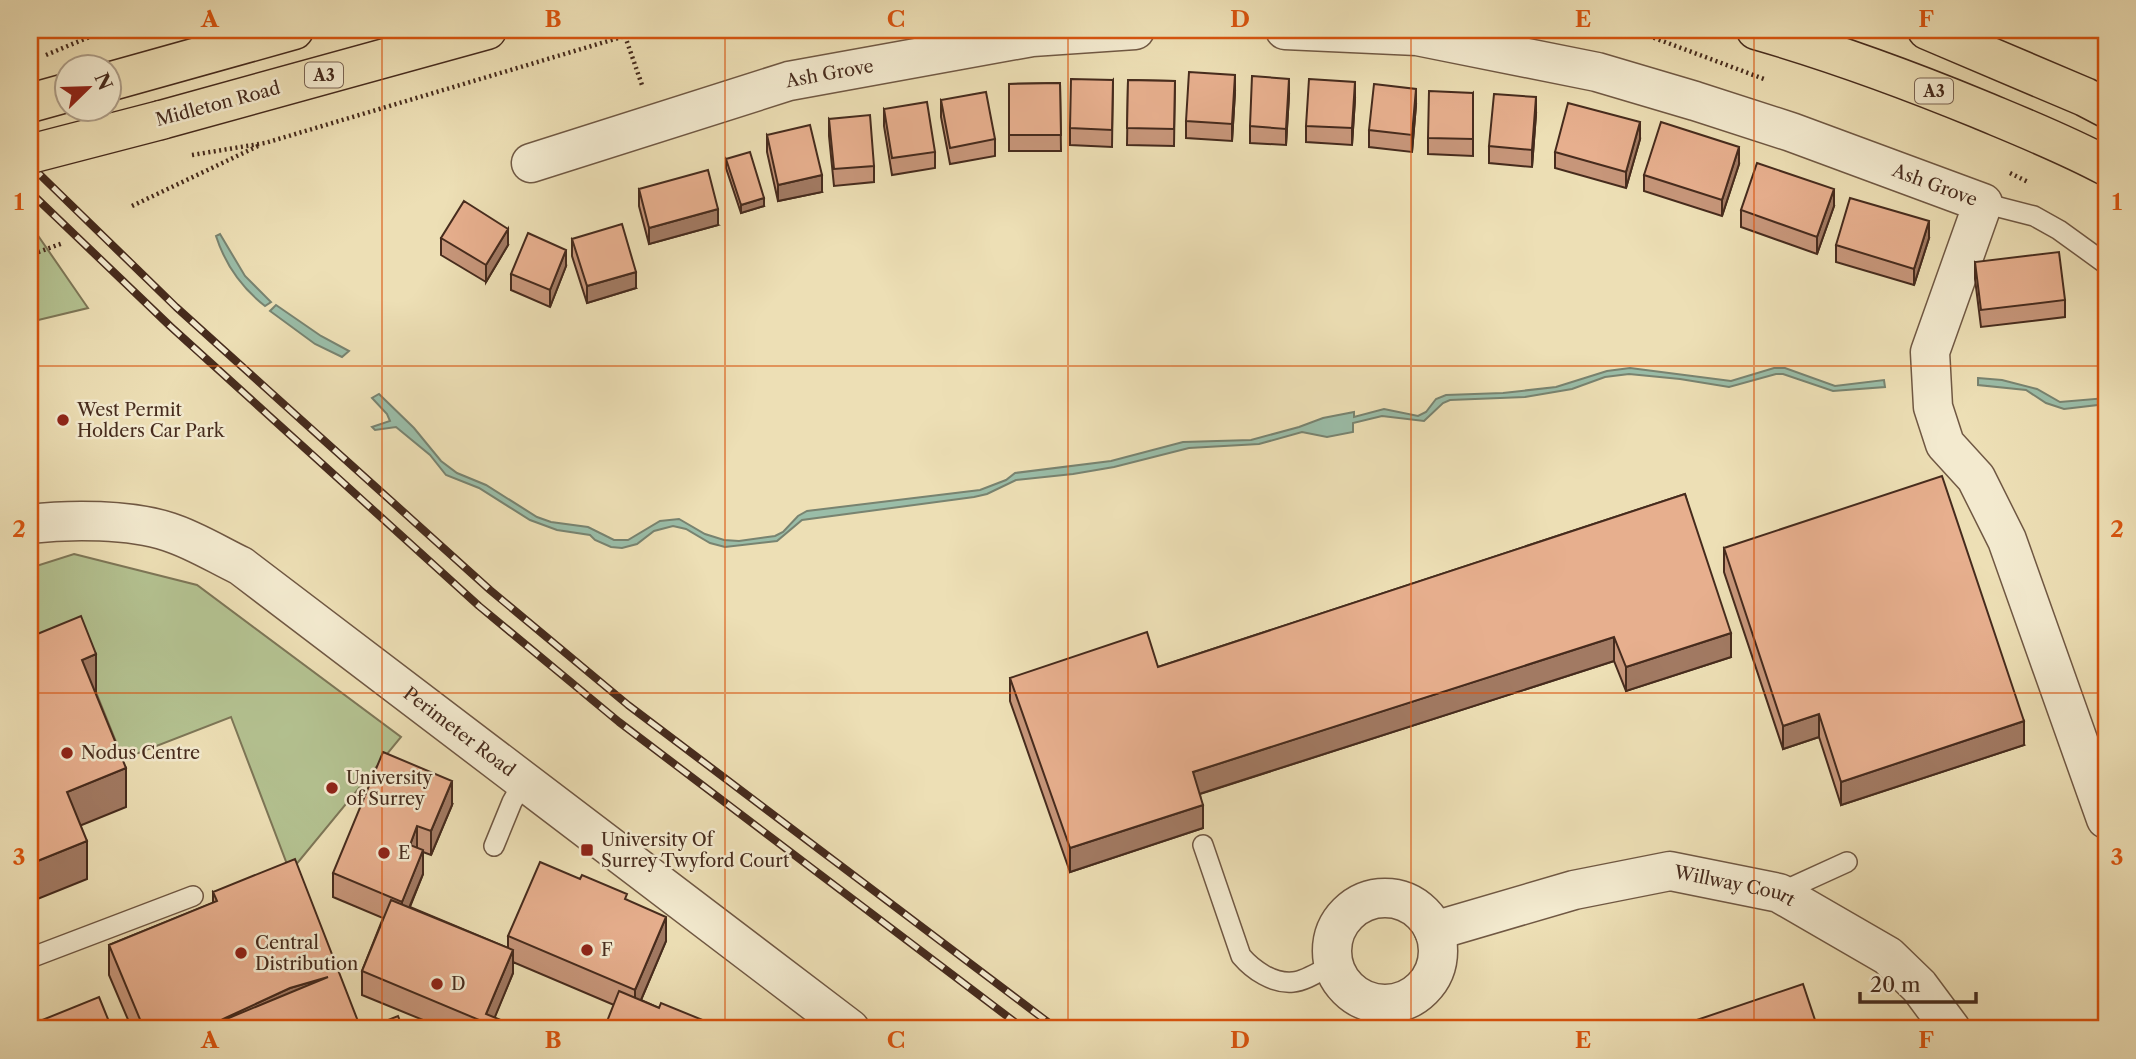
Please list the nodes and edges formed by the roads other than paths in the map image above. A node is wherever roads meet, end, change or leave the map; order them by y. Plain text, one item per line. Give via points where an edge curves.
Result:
1 (294, 30) edge
2 (487, 30) edge
3 (1135, 30) edge
4 (1285, 30) edge
5 (1756, 30) edge
6 (1927, 30) edge
7 (122, 79) edge
8 (52, 97) edge
9 (30, 103) edge
10 (2106, 108) edge
11 (30, 154) edge
12 (531, 163) dead end
13 (2106, 166) edge
14 (1983, 203) junction
15 (2106, 264) edge
16 (30, 524) edge
17 (524, 781) junction
18 (2106, 819) edge
19 (1203, 845) dead end
20 (494, 846) dead end
21 (1847, 862) dead end
22 (1779, 892) junction
23 (193, 896) dead end
24 (1434, 931) junction
25 (30, 958) edge
26 (1334, 964) junction
27 (830, 1023) edge
28 (1951, 1029) edge

1 - 7 highway
2 - 11 highway, Midleton Road / A3, bridge
3 - 12 street, Ash Grove via 1032,37 789,81
4 - 14 street, Ash Grove via 1417,36 1597,72 1791,132
5 - 13 highway, A3 via 1928,89
6 - 10 highway
8 - 9 highway, bridge
14 - 15 lane via 2034,216
14 - 18 street, Ash Grove via 1930,352 1933,407 1945,444 1976,478 2007,540
16 - 17 street, Perimeter Road via 115,522 167,531 242,566
17 - 20 lane
17 - 27 street, Perimeter Road
19 - 26 lane via 1241,956 1250,967 1294,982
21 - 22 lane
22 - 24 street, Willway Court via 1670,871 1574,890
22 - 28 street, Willway Court via 1888,956 1919,986
23 - 25 lane
24 - 26 street via 1410,904 1374,899 1343,919 1334,935
24 - 26 street via 1437,964 1430,980 1405,1001 1388,1005 1357,996 1344,986

